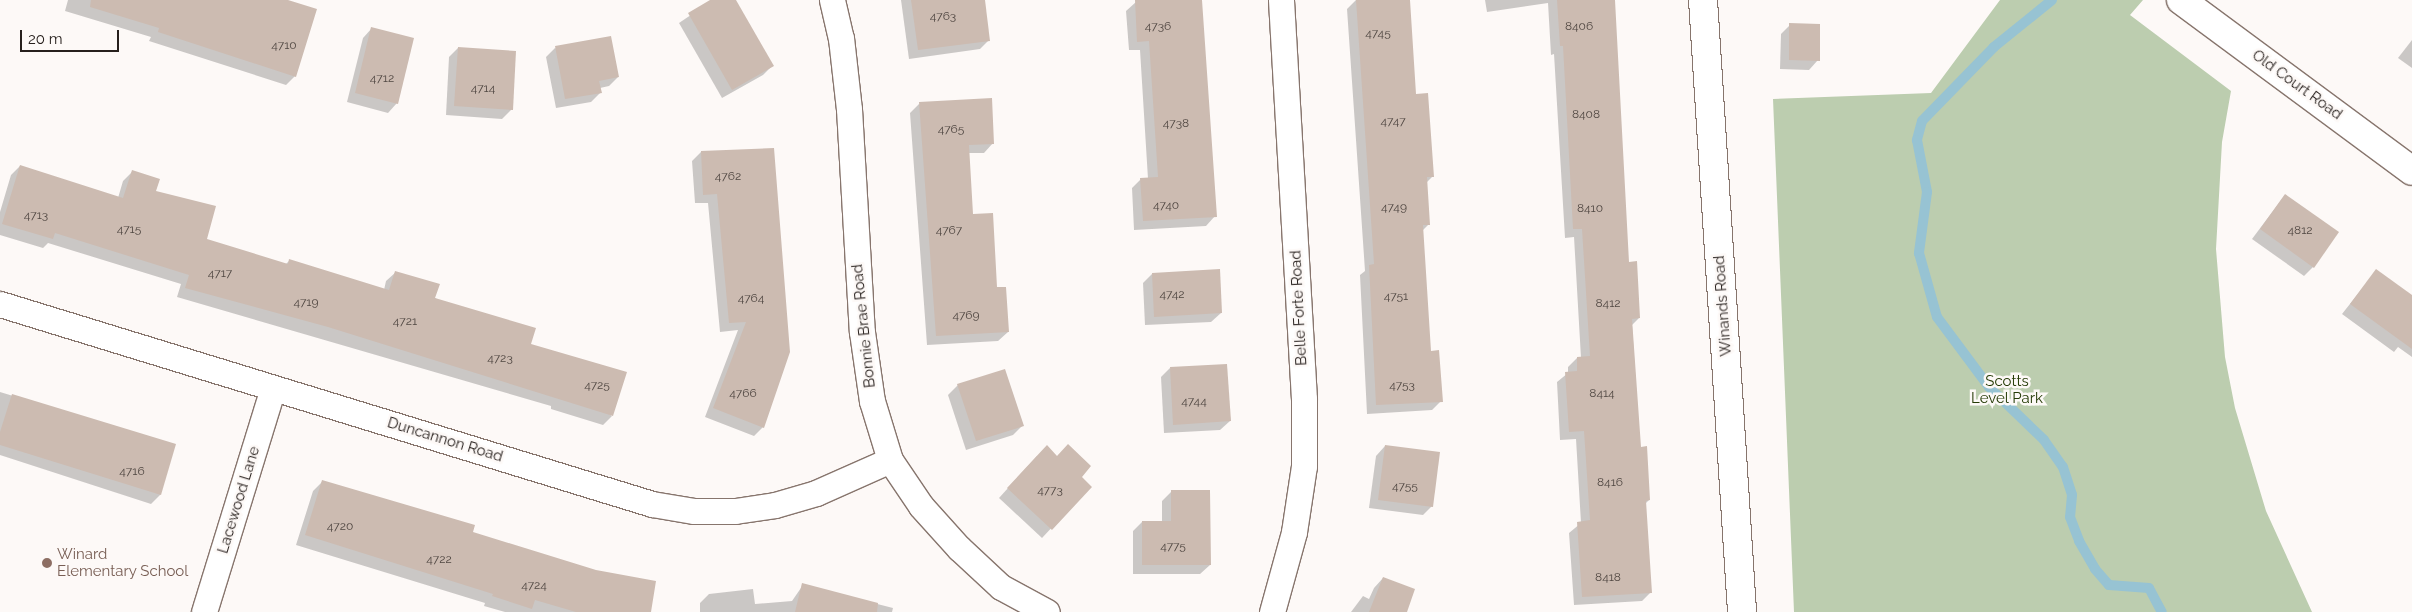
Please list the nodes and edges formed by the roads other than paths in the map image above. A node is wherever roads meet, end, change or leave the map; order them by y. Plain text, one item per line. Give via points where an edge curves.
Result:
1 (832, 0) edge
2 (1281, 0) edge
3 (1703, 0) edge
4 (2181, 0) edge
5 (2412, 170) edge
6 (0, 304) edge
7 (274, 388) junction
8 (890, 460) junction
9 (204, 612) edge
10 (1047, 612) edge
11 (1272, 612) edge
12 (1742, 612) edge

1 - 8 street, Bonnie Brae Road via 841,38 849,109 862,332 872,401
2 - 11 street, Belle Forte Road via 1304,399 1304,466 1294,532
3 - 12 street, Winands Road
4 - 5 street, Old Court Road
6 - 7 street, Duncannon Road
7 - 8 street, Duncannon Road via 652,504 694,511 735,511 775,505 816,493
7 - 9 street, Lacewood Lane
8 - 10 street, Bonnie Brae Road via 921,506 959,548 1001,587

